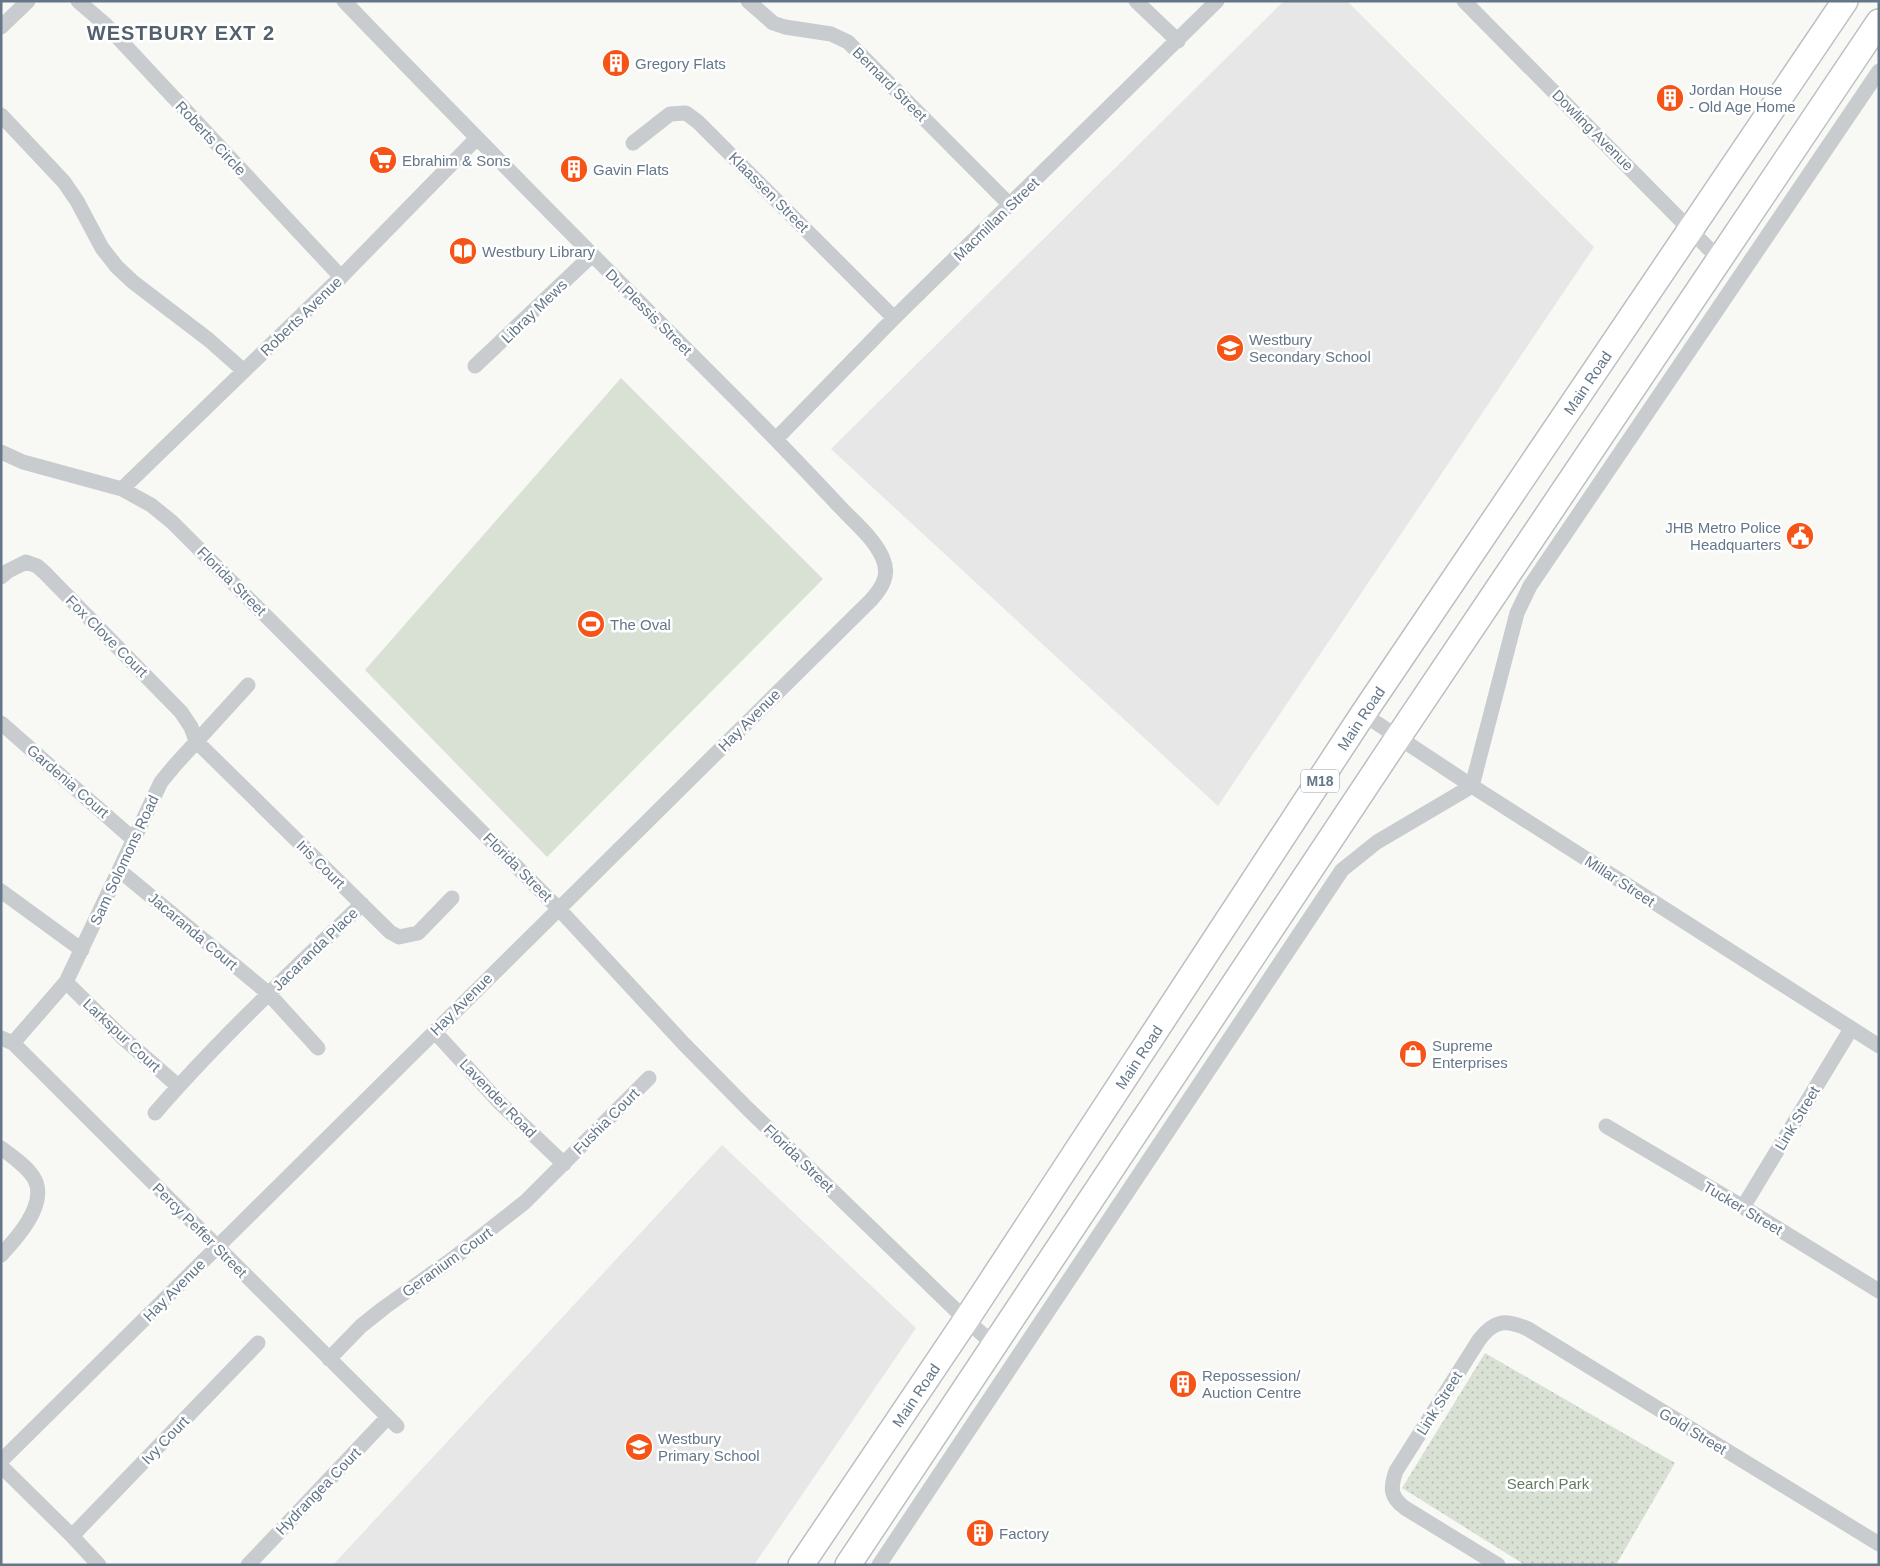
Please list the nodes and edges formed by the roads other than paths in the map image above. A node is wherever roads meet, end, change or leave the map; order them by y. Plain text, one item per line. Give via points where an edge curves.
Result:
1 (28, 1) edge
2 (78, 1) edge
3 (344, 1) edge
4 (748, 1) edge
5 (1136, 1) edge
6 (1217, 1) edge
7 (1464, 1) edge
8 (1845, 1) edge
9 (1879, 22) edge
10 (1, 27) edge
11 (1178, 41) junction
12 (1879, 71) edge
13 (1, 115) edge
14 (476, 138) junction
15 (634, 143) dead end
16 (1010, 205) junction
17 (1691, 231) junction
18 (592, 255) junction
19 (1720, 260) junction
20 (341, 277) junction
21 (894, 318) junction
22 (475, 366) dead end
23 (244, 371) junction
24 (776, 439) junction
25 (1, 452) edge
26 (122, 489) junction
27 (868, 538) joint
28 (1, 577) edge
29 (248, 685) dead end
30 (1363, 714) junction
31 (1, 723) edge
32 (1399, 736) junction
33 (196, 741) junction
34 (1472, 786) junction
35 (133, 838) junction
36 (119, 870) junction
37 (1, 891) edge
38 (452, 898) dead end
39 (362, 904) junction
40 (558, 908) junction
41 (82, 950) junction
42 (66, 982) junction
43 (268, 993) junction
44 (1851, 1029) junction
45 (434, 1031) junction
46 (7, 1040) edge
47 (1879, 1046) edge
48 (318, 1048) dead end
49 (649, 1078) dead end
50 (178, 1086) junction
51 (155, 1113) dead end
52 (1606, 1126) dead end
53 (1, 1148) edge
54 (564, 1164) junction
55 (1743, 1207) junction
56 (217, 1247) junction
57 (1, 1254) edge
58 (1879, 1291) edge
59 (966, 1320) junction
60 (1505, 1322) joint
61 (258, 1344) dead end
62 (995, 1345) junction
63 (330, 1359) junction
64 (392, 1421) joint
65 (1, 1461) edge
66 (1, 1466) edge
67 (72, 1536) junction
68 (1879, 1544) edge
69 (99, 1565) edge
70 (248, 1565) edge
71 (801, 1565) edge
72 (848, 1565) edge
73 (879, 1565) edge
74 (1498, 1565) edge

1 - 10 street
2 - 20 street, Roberts Circle via 106,26
3 - 14 street, Du Plessis Street
4 - 16 street, Bernard Street via 773,23 831,34 848,42
5 - 11 street
6 - 11 street, Macmillan Street
7 - 17 street, Dowling Avenue
8 - 17 main road, Main Road / M18
9 - 19 main road, M18
11 - 16 street, Macmillan Street
12 - 34 street via 1530,586 1518,613
13 - 23 street via 64,182 102,248 117,267
14 - 18 street, Du Plessis Street
14 - 20 street, Roberts Avenue
15 - 21 street, Klaassen Street via 670,114 686,113
16 - 21 street, Macmillan Street
17 - 19 street, Dowling Avenue
17 - 30 main road, Main Road / M18
18 - 22 street, Libray Mews
18 - 24 street, Du Plessis Street
19 - 32 main road, M18
20 - 23 street, Roberts Avenue
21 - 24 street, Macmillan Street
23 - 26 street, Roberts Avenue
24 - 27 street, Du Plessis Street
25 - 26 street, Florida Street via 23,462
26 - 40 street, Florida Street via 151,505 172,522
27 - 40 street, Hay Avenue via 886,569 881,590
28 - 33 street, Fox Clove Court via 26,562 37,566 181,712
29 - 33 street, Sam Solomons Road
30 - 32 street, Millar Street
30 - 59 main road, Main Road / M18
31 - 35 street, Gardenia Court
32 - 34 street, Millar Street
32 - 62 main road, M18
33 - 35 street, Sam Solomons Road via 161,782
33 - 39 street, Iris Court
34 - 44 street, Millar Street
34 - 73 street via 1377,842 1342,870
35 - 36 street, Sam Solomons Road
36 - 41 street, Sam Solomons Road
36 - 43 street, Jacaranda Court
37 - 41 street
38 - 39 street, Iris Court via 418,933 399,937
39 - 43 street, Jacaranda Place
40 - 45 street, Hay Avenue
40 - 59 street, Florida Street via 684,1044
41 - 42 street, Sam Solomons Road
42 - 46 street, Sam Solomons Road
42 - 50 street, Larkspur Court
43 - 48 street, Jacaranda Court
43 - 50 street
44 - 47 street, Millar Street
44 - 55 street, Link Street
45 - 54 street, Lavender Road via 499,1102
45 - 56 street, Hay Avenue
46 - 56 street, Percy Peffer Street
49 - 54 street, Fushia Court
50 - 51 street
52 - 55 street, Tucker Street
53 - 57 street via 24,1167 35,1181 37,1193 32,1215
54 - 63 street, Geranium Court via 525,1202 361,1326
55 - 58 street, Tucker Street
56 - 63 street, Percy Peffer Street
56 - 65 street, Hay Avenue
59 - 62 street, Florida Street
59 - 71 main road, Main Road / M18
60 - 68 street, Gold Street via 1528,1329
60 - 74 street, Link Street via 1487,1328 1478,1340 1396,1472 1391,1491 1404,1508
61 - 67 street, Ivy Court
62 - 72 main road, M18
63 - 64 street, Percy Peffer Street
64 - 70 street, Hydrangea Court
66 - 67 street
67 - 69 street

